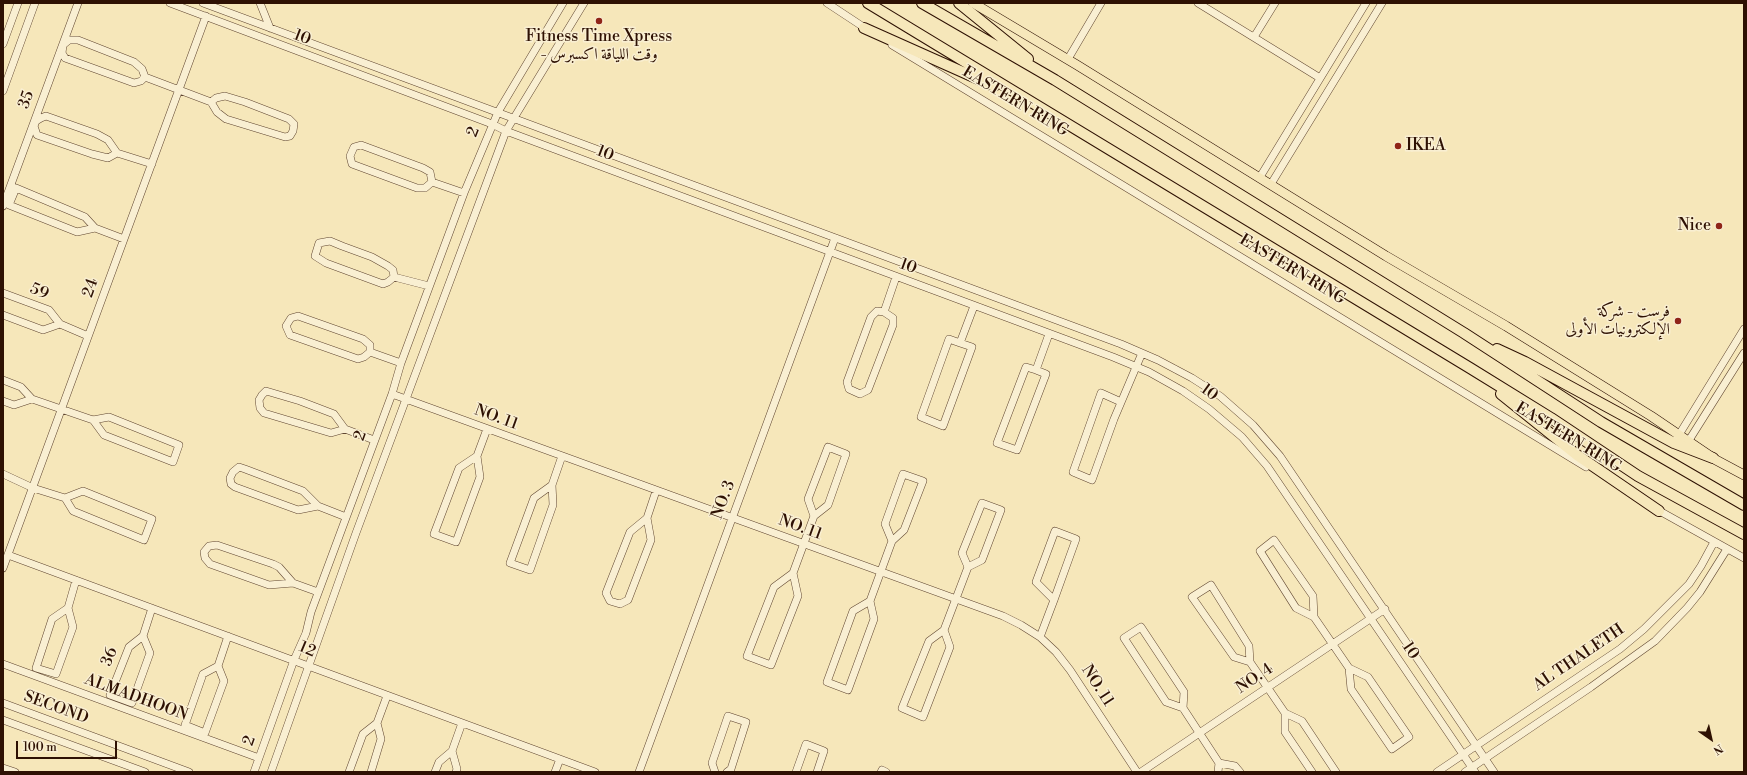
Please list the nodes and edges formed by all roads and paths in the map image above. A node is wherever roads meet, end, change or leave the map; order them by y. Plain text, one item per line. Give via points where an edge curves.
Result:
1 (18, 3) edge
2 (35, 3) edge
3 (78, 3) edge
4 (170, 3) edge
5 (203, 3) edge
6 (260, 3) edge
7 (563, 3) edge
8 (584, 3) edge
9 (826, 3) edge
10 (868, 3) edge
11 (922, 3) edge
12 (959, 3) edge
13 (973, 3) edge
14 (1101, 3) edge
15 (1274, 3) edge
16 (1366, 3) edge
17 (1382, 3) edge
18 (1202, 4) edge
19 (214, 5) edge
20 (206, 16) junction
21 (270, 28) junction
22 (864, 28) junction
23 (1254, 37) junction
24 (3, 44) edge
25 (1068, 59) junction
26 (145, 77) junction
27 (1320, 78) junction
28 (1055, 80) junction
29 (179, 90) junction
30 (3, 91) edge
31 (211, 102) junction
32 (1032, 103) junction
33 (498, 112) junction
34 (514, 118) junction
35 (492, 124) junction
36 (506, 132) junction
37 (117, 153) junction
38 (152, 164) junction
39 (1260, 177) junction
40 (432, 182) junction
41 (1271, 184) junction
42 (464, 193) junction
43 (3, 206) edge
44 (95, 228) junction
45 (835, 238) junction
46 (124, 239) junction
47 (830, 253) junction
48 (394, 276) junction
49 (896, 277) junction
50 (430, 286) junction
51 (3, 293) edge
52 (974, 306) junction
53 (884, 312) junction
54 (3, 315) edge
55 (60, 324) junction
56 (1744, 329) edge
57 (1464, 333) junction
58 (1049, 334) junction
59 (88, 336) junction
60 (960, 343) junction
61 (370, 352) junction
62 (1142, 353) junction
63 (1744, 353) edge
64 (401, 362) junction
65 (1136, 367) junction
66 (1470, 368) junction
67 (1036, 370) junction
68 (3, 380) edge
69 (392, 394) junction
70 (32, 399) junction
71 (406, 400) junction
72 (3, 401) edge
73 (1121, 402) junction
74 (61, 410) junction
75 (94, 420) junction
76 (345, 429) junction
77 (487, 429) junction
78 (1677, 439) junction
79 (374, 440) junction
80 (1686, 444) junction
81 (477, 456) junction
82 (562, 456) junction
83 (1713, 458) joint
84 (1744, 475) edge
85 (4, 476) edge
86 (552, 485) junction
87 (33, 488) junction
88 (656, 491) junction
89 (65, 498) junction
90 (1744, 505) edge
91 (318, 506) junction
92 (1659, 511) junction
93 (814, 516) junction
94 (346, 517) junction
95 (647, 518) junction
96 (732, 518) junction
97 (1744, 534) edge
98 (892, 541) junction
99 (1714, 542) junction
100 (804, 544) junction
101 (1727, 549) junction
102 (8, 555) junction
103 (1744, 558) edge
104 (4, 565) edge
105 (968, 567) junction
106 (881, 572) junction
107 (793, 573) junction
108 (76, 580) junction
109 (293, 583) junction
110 (318, 592) junction
111 (956, 599) junction
112 (1054, 600) junction
113 (870, 601) junction
114 (68, 608) junction
115 (152, 608) junction
116 (1385, 609) junction
117 (1314, 617) junction
118 (1371, 618) junction
119 (944, 630) junction
120 (143, 636) junction
121 (228, 636) junction
122 (1040, 637) junction
123 (1333, 644) junction
124 (294, 660) junction
125 (1250, 662) junction
126 (3, 664) edge
127 (218, 666) junction
128 (308, 666) junction
129 (1349, 668) junction
130 (1267, 688) junction
131 (387, 696) junction
132 (3, 703) edge
133 (1183, 708) junction
134 (1284, 713) junction
135 (3, 720) edge
136 (377, 723) junction
137 (462, 723) junction
138 (1199, 733) junction
139 (1476, 745) junction
140 (452, 751) junction
141 (1462, 754) junction
142 (259, 758) junction
143 (1485, 758) junction
144 (560, 759) junction
145 (1219, 763) junction
146 (3, 768) edge
147 (1470, 771) edge
148 (15, 772) edge
149 (145, 772) edge
150 (189, 772) edge
151 (254, 772) edge
152 (271, 772) edge
153 (349, 772) edge
154 (370, 772) edge
155 (435, 772) edge
156 (456, 772) edge
157 (555, 772) edge
158 (594, 772) edge
159 (639, 772) edge
160 (715, 772) edge
161 (727, 772) edge
162 (796, 772) edge
163 (817, 772) edge
164 (881, 772) edge
165 (886, 772) edge
166 (1137, 772) edge
167 (1141, 772) edge
168 (1218, 772) edge
169 (1240, 772) edge
170 (1312, 772) edge
171 (1336, 772) edge
172 (1437, 772) edge
173 (1494, 772) edge

1 - 24 street
2 - 30 street
3 - 43 street, 35
4 - 20 street, 10
5 - 19 street, 10
6 - 21 street
7 - 33 street, 2
8 - 34 street, 2
9 - 22 street, EASTERN RING
10 - 32 highway, EASTERN RING
11 - 28 highway, EASTERN RING
12 - 28 highway
13 - 25 main road
14 - 25 street
15 - 23 street
16 - 27 street
17 - 41 street
18 - 23 street
19 - 21 street, 10
20 - 29 street, 24
20 - 35 street, 10
21 - 33 street, 10
22 - 32 highway
22 - 92 street, EASTERN RING
23 - 27 street
25 - 39 main road
26 - 26 street via 134,83 65,58 62,53 63,45 69,40 78,40 134,62 142,69
26 - 29 street
27 - 39 street
28 - 57 highway, EASTERN RING
29 - 31 street
29 - 38 street, 24
31 - 31 street via 217,112 226,119 285,137 290,136 293,131 294,124 289,119 245,102 225,96
32 - 66 highway, EASTERN RING
33 - 34 street, 10
33 - 35 street, 2
34 - 36 street, 2
34 - 45 street, 10
35 - 36 street, 10
35 - 42 street, 2
36 - 47 street, 10
36 - 71 street, 2
37 - 37 street via 108,140 46,116 36,121 34,126 37,135 86,152 108,158
37 - 38 street
38 - 46 street, 24
39 - 41 main road
40 - 40 street via 425,188 417,188 352,164 350,156 354,147 361,145 430,172
40 - 42 street
41 - 78 main road via 1386,256 1506,326
42 - 50 street, 2
44 - 44 street via 85,216 16,188 9,205 77,232
44 - 46 street
45 - 47 street, NO. 3
45 - 62 street, 10
46 - 59 street, 24
47 - 49 street, 10
47 - 96 street, NO. 3
48 - 48 street via 383,284 326,263 315,256 319,243 330,241 372,257 393,270
48 - 50 street
49 - 52 street, 10
49 - 53 street
50 - 64 street, 2
51 - 55 street, 59 via 49,310
52 - 58 street, 10
52 - 60 street
53 - 53 street via 893,318 893,325 868,390 860,394 849,389 847,382 871,317 877,311
54 - 55 street, 59 via 43,330
55 - 59 street, 59
56 - 78 street
57 - 78 highway
57 - 90 highway, EASTERN RING via 1601,422
58 - 65 street, 10
58 - 67 street
59 - 74 street, 24
60 - 60 street via 972,347 943,426 921,417 949,339
61 - 61 street via 364,358 358,359 290,335 286,326 291,318 298,316 363,339 370,345
61 - 64 street
62 - 65 street
62 - 116 street, 10 via 1192,378 1220,396 1252,425 1280,456
63 - 80 street
64 - 69 street, 2
65 - 73 street
65 - 118 street, 10 via 1149,372 1209,409 1242,437 1274,476
66 - 92 highway via 1577,456
66 - 97 highway, EASTERN RING via 1638,476
67 - 67 street via 1046,374 1017,450 997,443 1026,366
68 - 70 street via 21,387
69 - 71 street, NO. 11
69 - 79 street, 2
70 - 72 street via 14,405
70 - 74 street
71 - 77 street, NO. 11
71 - 128 street, 2
73 - 73 street via 1101,393 1073,472 1092,480
74 - 75 street
74 - 87 street, 24
75 - 75 street via 104,435 174,462 179,445 109,417
76 - 76 street via 331,433 264,413 259,400 266,391 275,392 334,414
76 - 79 street
77 - 81 street
77 - 82 street, NO. 11
78 - 80 highway
79 - 94 street, 2
80 - 83 highway
81 - 81 street via 480,477 456,542 434,534 459,468
82 - 86 street
82 - 88 street, NO. 11
83 - 84 main road
85 - 87 street
86 - 86 street via 553,505 530,570 510,563 534,498
87 - 89 street
87 - 102 street, 24
88 - 95 street
88 - 96 street, NO. 11
89 - 89 street via 73,511 144,540 152,519 83,491
91 - 91 street via 303,491 240,467 230,478 231,484 235,487 298,510
91 - 94 street
92 - 99 street, EASTERN RING
93 - 93 street via 808,499 828,447 846,454 828,505
93 - 100 street
94 - 110 street, 2
95 - 95 street via 651,540 628,600 620,604 610,601 606,593 630,532
96 - 100 street, NO. 11
96 - 159 street, NO. 3
98 - 98 street via 885,524 903,474 923,480 904,530
98 - 106 street
99 - 101 street, EASTERN RING
99 - 139 street, AL THALETH via 1688,584 1644,629 1620,649
100 - 106 street, NO. 11
100 - 107 street
101 - 103 street, EASTERN RING
101 - 143 street, AL THALETH via 1700,592 1655,641
102 - 104 street, 24
102 - 108 street, 12
105 - 105 street via 962,553 982,503 1001,510 982,560
105 - 111 street
106 - 111 street, NO. 11
106 - 113 street
107 - 107 street via 798,596 771,665 747,656 774,587
108 - 114 street
108 - 115 street, 12
109 - 109 street via 273,564 217,545 209,546 204,552 210,564 269,585
109 - 110 street
110 - 124 street, 2 via 306,633
111 - 119 street
111 - 122 street, NO. 11 via 1009,619
112 - 112 street via 1076,539 1056,531 1036,582
112 - 122 street
113 - 113 street via 874,619 848,690 827,682 853,610
114 - 114 street via 73,627 56,674 36,668 52,619
115 - 120 street
115 - 121 street, 12
116 - 118 street, NO. 4
116 - 139 street, 10
117 - 117 street via 1313,596 1274,540 1260,551 1296,608
117 - 123 street
118 - 123 street, NO. 4
118 - 141 street, 10
119 - 119 street via 950,647 923,717 902,708 929,641
120 - 120 street, 36 via 150,653 132,703 110,695 129,646
121 - 124 street, 12
121 - 127 street
122 - 166 street, NO. 11 via 1070,670
123 - 129 street
123 - 130 street, NO. 4
124 - 128 street, 12
124 - 142 street, 2
125 - 125 street via 1250,646 1211,585 1192,597 1234,657
125 - 130 street
126 - 142 street, ALMADHOON
127 - 127 street via 224,681 204,733 185,725 202,674
128 - 131 street, 12
128 - 152 street, 2
129 - 129 street via 1368,678 1409,737 1392,749 1351,689
130 - 134 street
130 - 138 street, NO. 4
131 - 136 street
131 - 137 street, 12
132 - 150 street, SECOND
133 - 133 street via 1184,692 1141,627 1124,638 1166,702
133 - 138 street
134 - 170 street via 1285,732
134 - 171 street via 1302,721
135 - 149 street, SECOND
136 - 153 street via 363,734
136 - 154 street via 381,739
137 - 140 street
137 - 144 street, 12
138 - 145 street
138 - 167 street, NO. 4
139 - 141 street, AL THALETH
139 - 143 street, 10
140 - 155 street via 439,762
140 - 156 street
141 - 147 street, 10
141 - 172 street, AL THALETH
142 - 151 street, 2
143 - 147 street, AL THALETH
143 - 173 street, 10
144 - 157 street
144 - 158 street, 12
145 - 168 street
145 - 169 street via 1235,766
146 - 148 street
160 - 161 street via 712,763 728,716 746,722 731,769
162 - 163 street via 806,744 824,751
164 - 165 street

